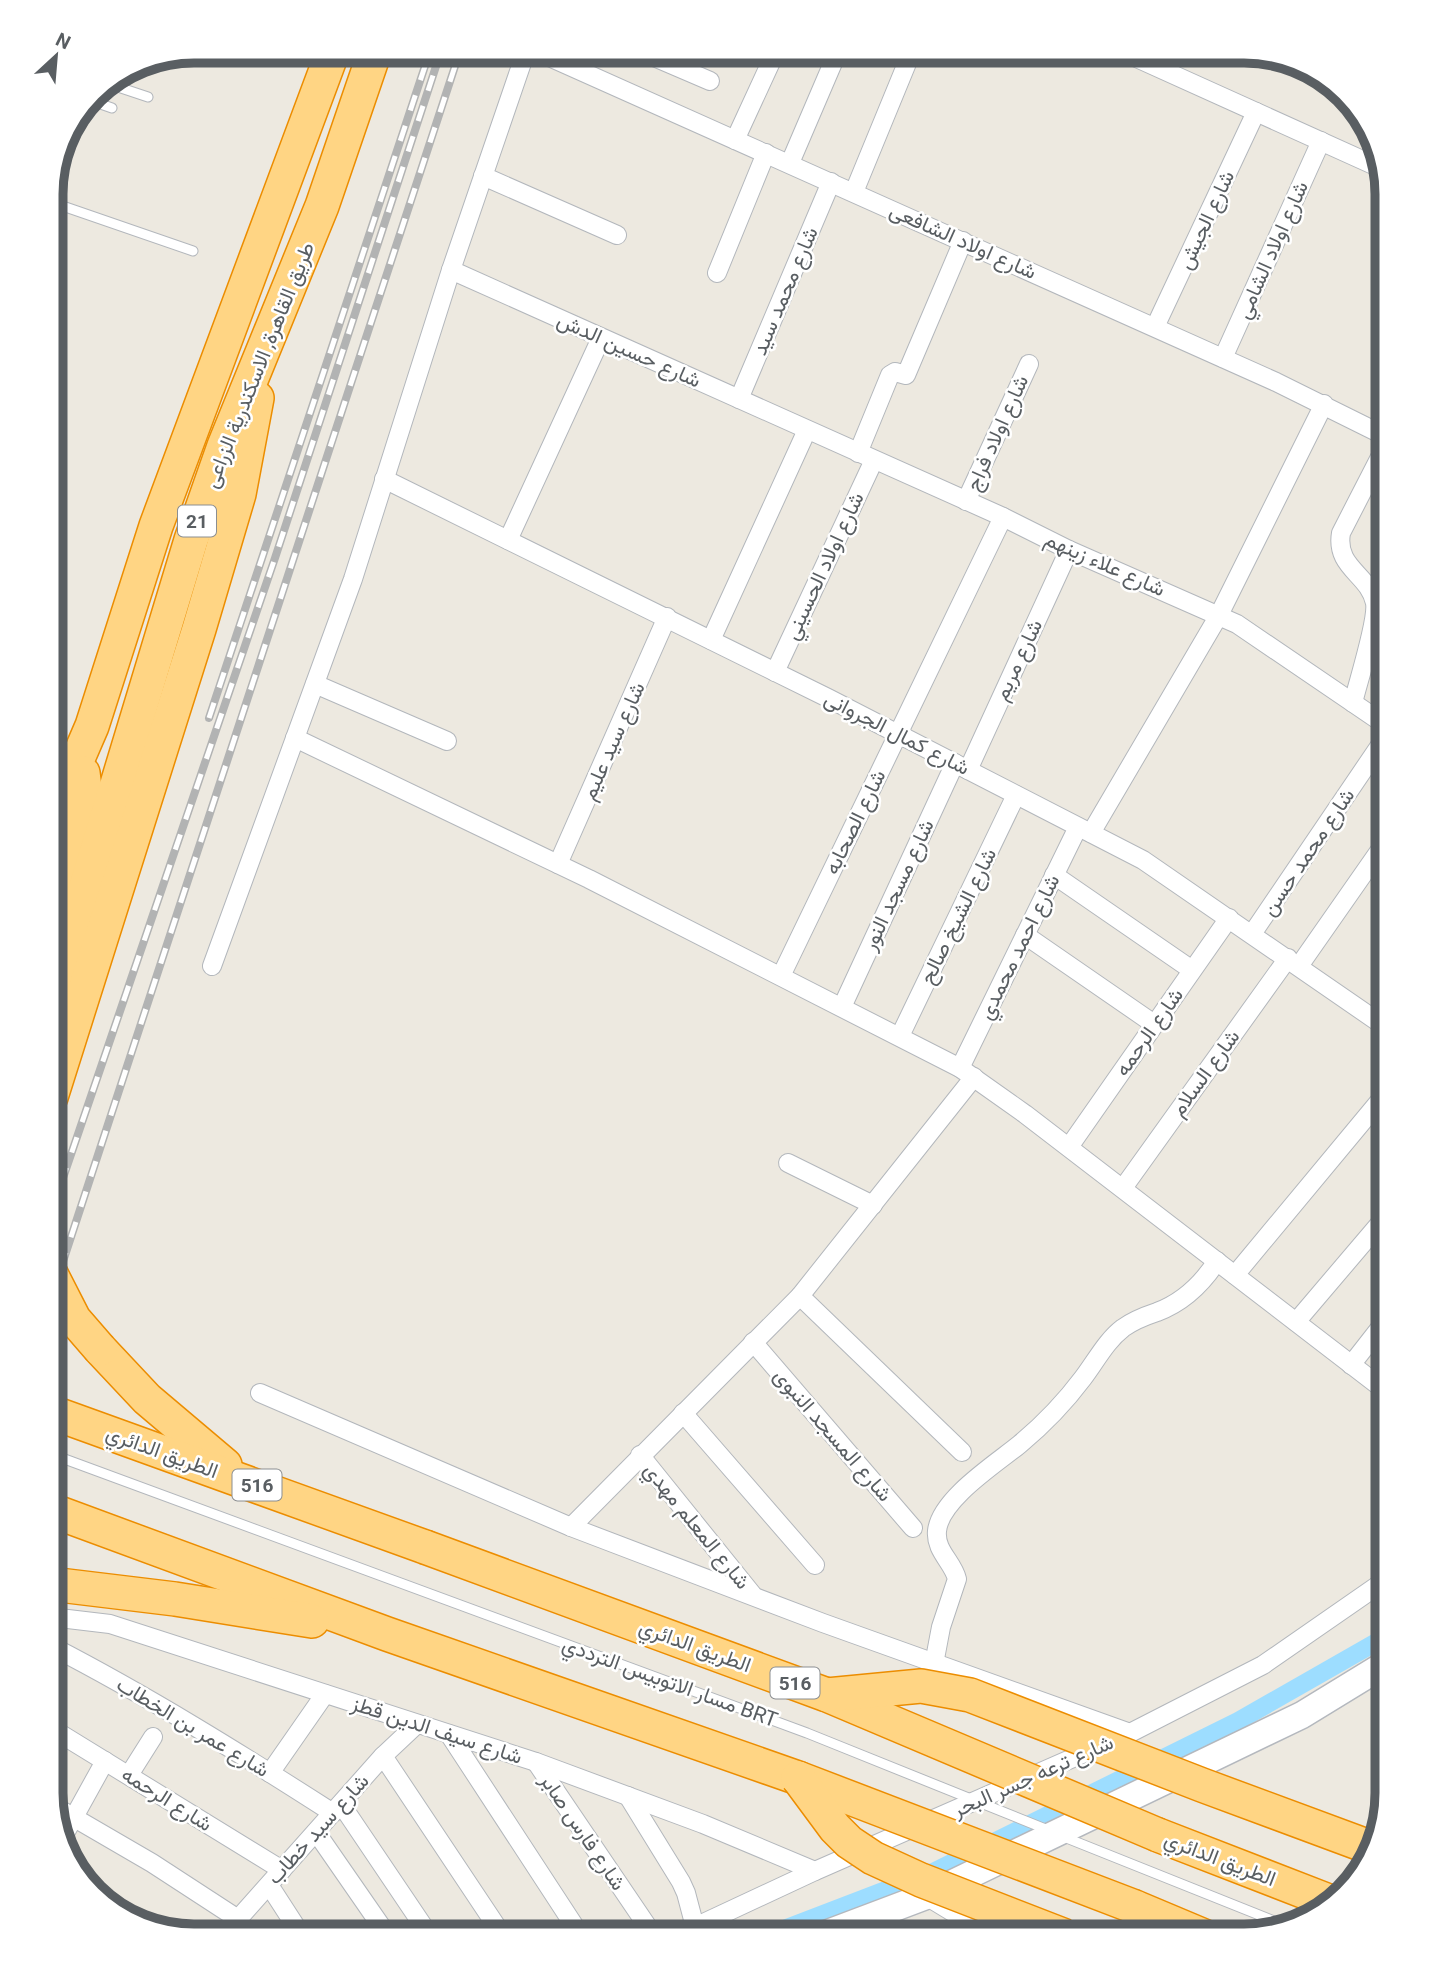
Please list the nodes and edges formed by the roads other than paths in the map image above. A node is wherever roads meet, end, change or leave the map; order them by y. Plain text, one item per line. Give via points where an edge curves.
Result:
1 (329, 63) edge
2 (371, 63) edge
3 (522, 63) edge
4 (563, 63) edge
5 (668, 63) edge
6 (770, 63) edge
7 (833, 63) edge
8 (907, 63) edge
9 (1148, 63) edge
10 (710, 81) dead end
11 (119, 87) edge
12 (148, 97) dead end
13 (100, 104) edge
14 (112, 108) dead end
15 (1256, 112) junction
16 (735, 140) junction
17 (1321, 141) junction
18 (766, 153) junction
19 (790, 163) junction
20 (1372, 164) edge
21 (484, 176) junction
22 (831, 182) junction
23 (854, 192) junction
24 (63, 206) edge
25 (617, 235) dead end
26 (963, 241) junction
27 (193, 251) dead end
28 (451, 270) junction
29 (717, 273) dead end
30 (1155, 327) junction
31 (601, 338) junction
32 (265, 345) junction
33 (1223, 358) junction
34 (1028, 364) dead end
35 (739, 399) junction
36 (1324, 404) junction
37 (807, 430) junction
38 (1375, 431) edge
39 (866, 456) junction
40 (1375, 467) edge
41 (384, 479) junction
42 (966, 501) junction
43 (1003, 517) junction
44 (508, 540) junction
45 (1069, 550) junction
46 (1375, 605) edge
47 (1375, 613) edge
48 (1219, 615) junction
49 (667, 617) junction
50 (712, 640) junction
51 (775, 672) junction
52 (315, 684) junction
53 (1353, 703) junction
54 (1375, 718) edge
55 (898, 734) junction
56 (295, 738) junction
57 (86, 740) junction
58 (447, 741) dead end
59 (1375, 753) edge
60 (961, 766) junction
61 (63, 774) edge
62 (63, 793) edge
63 (1017, 795) junction
64 (1084, 830) junction
65 (1375, 856) edge
66 (558, 864) junction
67 (63, 866) edge
68 (1054, 875) junction
69 (1229, 918) junction
70 (1252, 934) junction
71 (1025, 935) junction
72 (1294, 962) junction
73 (63, 966) edge
74 (212, 966) dead end
75 (1192, 970) junction
76 (780, 976) junction
77 (842, 1007) junction
78 (1375, 1019) edge
79 (1154, 1024) junction
80 (900, 1036) junction
81 (63, 1059) edge
82 (967, 1072) junction
83 (1375, 1106) edge
84 (1069, 1147) junction
85 (788, 1163) dead end
86 (1123, 1188) junction
87 (873, 1205) junction
88 (1375, 1229) edge
89 (1217, 1261) junction
90 (1235, 1275) junction
91 (800, 1296) junction
92 (63, 1297) edge
93 (1296, 1322) junction
94 (1375, 1334) edge
95 (753, 1342) junction
96 (1351, 1365) junction
97 (1375, 1383) edge
98 (260, 1393) dead end
99 (683, 1413) junction
100 (63, 1416) edge
101 (962, 1452) dead end
102 (640, 1455) junction
103 (63, 1458) edge
104 (250, 1483) junction
105 (63, 1514) edge
106 (571, 1527) junction
107 (913, 1528) dead end
108 (815, 1565) dead end
109 (63, 1585) edge
110 (1375, 1587) edge
111 (754, 1597) junction
112 (63, 1619) edge
113 (387, 1634) junction
114 (63, 1652) edge
115 (934, 1664) junction
116 (1375, 1670) edge
117 (326, 1694) junction
118 (827, 1695) junction
119 (416, 1725) junction
120 (1130, 1733) junction
121 (449, 1734) junction
122 (63, 1735) edge
123 (153, 1737) dead end
124 (383, 1756) junction
125 (106, 1761) junction
126 (536, 1762) junction
127 (270, 1773) junction
128 (129, 1775) junction
129 (798, 1778) junction
130 (628, 1796) junction
131 (337, 1808) junction
132 (64, 1812) edge
133 (74, 1817) junction
134 (68, 1829) edge
135 (316, 1832) junction
136 (1364, 1845) edge
137 (282, 1870) junction
138 (815, 1871) junction
139 (269, 1885) junction
140 (926, 1896) junction
141 (1322, 1898) edge
142 (238, 1919) junction
143 (1274, 1921) edge
144 (234, 1924) edge
145 (294, 1924) edge
146 (380, 1924) edge
147 (421, 1924) edge
148 (495, 1924) edge
149 (573, 1924) edge
150 (649, 1924) edge
151 (694, 1924) edge
152 (701, 1924) edge
153 (874, 1924) edge
154 (972, 1924) edge
155 (1034, 1924) edge
156 (1175, 1924) edge

1 - 57 highway, طريق القاهرة, الاسكندرية الزراعى / 21 via 156,526
2 - 32 highway, طريق القاهرة, الاسكندرية الزراعى / 21 via 322,206
3 - 21 street
4 - 16 street, شارع اولاد الشافعى
5 - 10 street
6 - 16 street
7 - 19 street
8 - 23 street
9 - 15 street
11 - 12 lane
13 - 14 lane
15 - 17 street
15 - 30 street, شارع الجيش
16 - 18 street, شارع اولاد الشافعى
17 - 20 street
17 - 33 street, شارع اولاد الشامي
18 - 19 street, شارع اولاد الشافعى
18 - 29 street
19 - 22 street, شارع اولاد الشافعى
21 - 25 street
21 - 28 street
22 - 23 street, شارع اولاد الشافعى
22 - 35 street, شارع محمد سيد
23 - 26 street, شارع اولاد الشافعى
24 - 27 lane
26 - 30 street, شارع اولاد الشافعى
26 - 39 street, شارع اولاد الحسيني via 906,375 890,375
28 - 31 street, شارع حسين الدش
28 - 41 street
30 - 33 street, شارع اولاد الشافعى
31 - 35 street, شارع حسين الدش
31 - 44 street
32 - 73 highway, طريق القاهرة, الاسكندرية الزراعى / 21 via 191,540
32 - 81 highway via 244,474
33 - 36 street, شارع اولاد الشافعى
34 - 42 street, شارع اولاد فراج
35 - 37 street, شارع حسين الدش
36 - 38 street, شارع اولاد الشافعى
36 - 48 street, شارع احمد محمدي
37 - 39 street, شارع علاء زينهم
37 - 50 street
39 - 42 street, شارع علاء زينهم
39 - 51 street, شارع اولاد الحسيني
40 - 46 street via 1340,543 1341,553 1372,593
41 - 44 street, شارع كمال الجروانى
41 - 52 street
42 - 43 street, شارع علاء زينهم
43 - 45 street, شارع علاء زينهم
43 - 55 street, شارع الصحابه
44 - 49 street, شارع كمال الجروانى
45 - 48 street, شارع علاء زينهم
45 - 60 street, شارع مريم
47 - 53 street
48 - 53 street, شارع علاء زينهم
48 - 64 street, شارع احمد محمدي
49 - 50 street, شارع كمال الجروانى
49 - 66 street, شارع سيد عليم
50 - 51 street, شارع كمال الجروانى
51 - 55 street, شارع كمال الجروانى
52 - 56 street
52 - 58 street
53 - 54 street, شارع علاء زينهم
55 - 60 street, شارع كمال الجروانى
55 - 76 street, شارع الصحابه
56 - 66 street
56 - 74 street
57 - 61 highway
57 - 62 highway, طريق القاهرة, الاسكندرية الزراعى / 21
57 - 67 highway via 85,788
59 - 70 street, شارع محمد حسن
60 - 63 street, شارع كمال الجروانى
60 - 77 street, شارع مسجد النور
63 - 64 street, شارع كمال الجروانى
63 - 80 street, شارع الشيخ صالح
64 - 68 street, شارع احمد محمدي
64 - 69 street, شارع كمال الجروانى via 1143,860
65 - 72 street, شارع السلام
66 - 76 street
68 - 71 street, شارع احمد محمدي
68 - 75 street
69 - 70 street, شارع كمال الجروانى
69 - 75 street, شارع الرحمه
70 - 72 street, شارع كمال الجروانى
71 - 79 street
71 - 82 street, شارع احمد محمدي
72 - 78 street, شارع كمال الجروانى
72 - 86 street, شارع السلام
75 - 79 street, شارع الرحمه
76 - 77 street
77 - 80 street
79 - 84 street, شارع الرحمه
80 - 82 street
82 - 84 street
82 - 87 street, شارع احمد محمدي
83 - 90 street
84 - 86 street
85 - 87 street
86 - 89 street
87 - 91 street, شارع احمد محمدي
88 - 93 street
89 - 90 street
89 - 115 street via 1192,1292 1116,1334 1046,1420 949,1506 939,1522 937,1541 957,1579
90 - 93 street
91 - 95 street, شارع احمد محمدي
91 - 101 street
92 - 104 highway, bridge via 74,1319 147,1399
93 - 96 street
94 - 96 street
95 - 99 street, شارع احمد محمدي
95 - 107 street, شارع المسجد النبوى
96 - 97 street
98 - 106 street
99 - 102 street, شارع احمد محمدي
99 - 108 street
100 - 104 highway, الطريق الدائري / 516
102 - 106 street, شارع احمد محمدي
102 - 111 street, شارع المعلم مهدي
103 - 143 lane, مسار الاتوبيس الترددي BRT via 807,1733
104 - 118 highway, الطريق الدائري / 516, bridge
105 - 113 highway
106 - 111 street
109 - 113 highway
110 - 120 street, شارع ترعه جسر البحر via 1263,1665
111 - 115 street
112 - 117 street, شارع سيف الدين قطز via 110,1624
113 - 129 highway
114 - 127 street, شارع عمر بن الخطاب
115 - 120 street
116 - 140 street via 1302,1715
117 - 119 street, شارع سيف الدين قطز
117 - 127 street
118 - 136 highway, bridge via 921,1686 970,1695
118 - 141 highway, الطريق الدائري / 516, bridge via 1158,1835
119 - 121 street, شارع سيف الدين قطز
119 - 124 street, شارع سيد خطاب
120 - 138 street, شارع ترعه جسر البحر
121 - 126 street, شارع سيف الدين قطز
121 - 149 street
122 - 125 street, شارع الرحمه
123 - 128 street
124 - 131 street, شارع سيد خطاب
124 - 148 street
125 - 128 street, شارع الرحمه
125 - 133 street
126 - 130 street, شارع سيف الدين قطز
126 - 150 street, شارع فارس صابر
127 - 131 street, شارع عمر بن الخطاب
128 - 137 street, شارع الرحمه
129 - 155 highway, bridge via 835,1828 873,1858
129 - 156 highway, bridge
130 - 138 street, شارع سيف الدين قطز
130 - 151 street via 681,1882
131 - 135 street, شارع سيد خطاب
131 - 147 street
132 - 133 street
133 - 134 street
133 - 142 street
135 - 137 street, شارع سيد خطاب
135 - 146 street
137 - 139 street, شارع سيد خطاب
138 - 152 street, شارع ترعه جسر البحر
139 - 142 street, شارع سيد خطاب
139 - 145 street
140 - 153 street
140 - 154 street
142 - 144 street, شارع سيد خطاب

